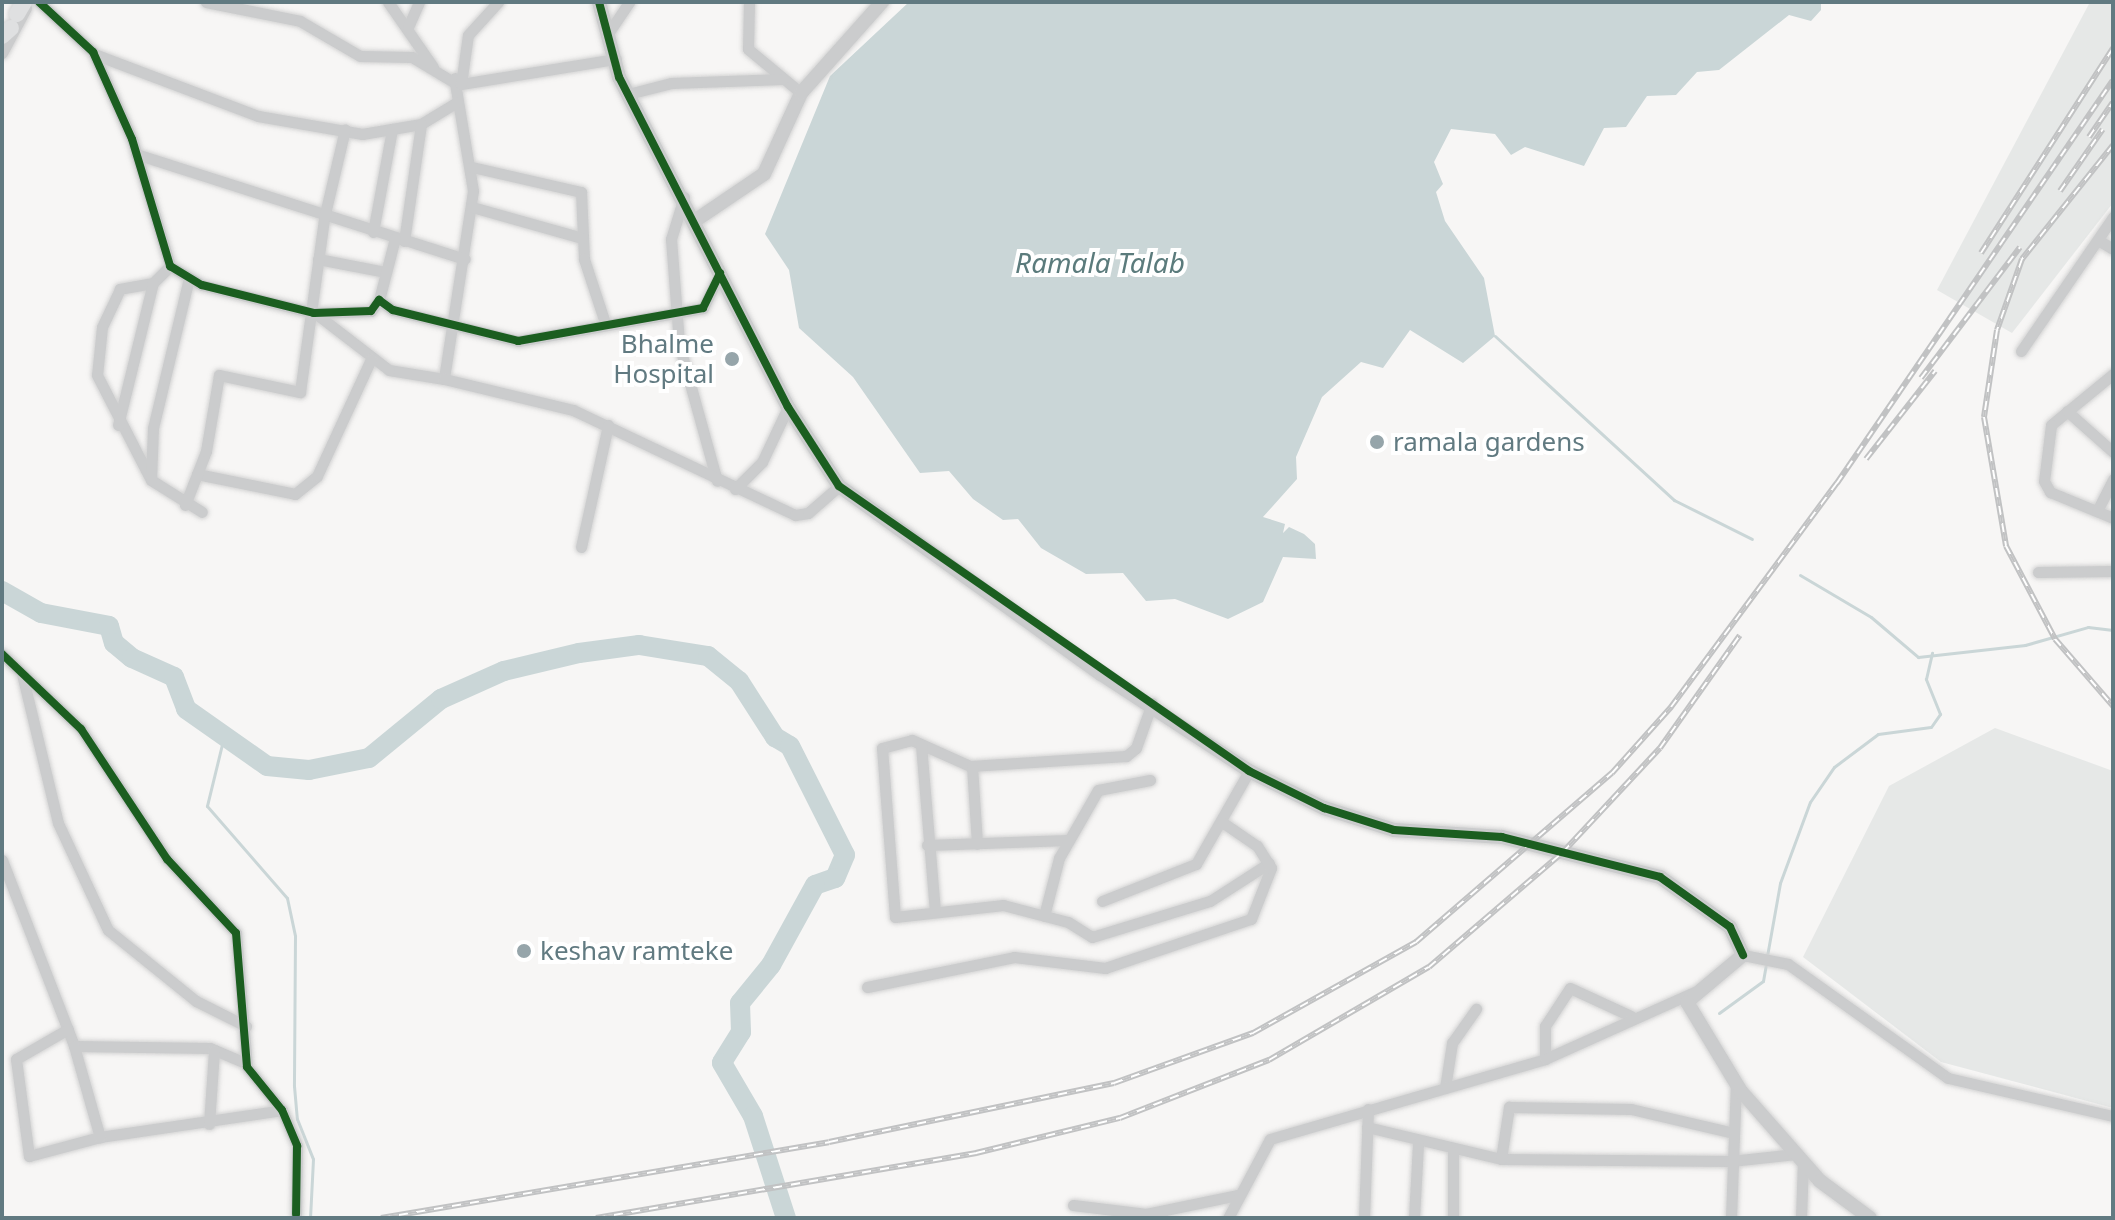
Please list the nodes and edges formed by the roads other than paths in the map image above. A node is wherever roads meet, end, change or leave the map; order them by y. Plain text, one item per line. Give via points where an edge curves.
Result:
1 (39, 2) edge
2 (206, 2) edge
3 (388, 2) edge
4 (419, 2) edge
5 (498, 2) edge
6 (599, 2) edge
7 (629, 2) edge
8 (749, 2) edge
9 (882, 2) edge
10 (275, 8) edge
11 (16, 16) edge
12 (408, 27) junction
13 (609, 32) junction
14 (2, 53) edge
15 (94, 54) junction
16 (616, 59) junction
17 (783, 79) junction
18 (457, 81) junction
19 (632, 93) junction
20 (801, 93) junction
21 (457, 102) junction
22 (421, 124) junction
23 (345, 129) junction
24 (392, 129) junction
25 (136, 154) junction
26 (472, 167) junction
27 (685, 196) junction
28 (472, 207) junction
29 (2113, 217) edge
30 (324, 218) junction
31 (696, 220) junction
32 (373, 232) junction
33 (582, 238) junction
34 (400, 239) junction
35 (2098, 240) junction
36 (2113, 249) edge
37 (318, 259) junction
38 (465, 259) junction
39 (170, 266) junction
40 (385, 272) junction
41 (720, 273) junction
42 (189, 278) junction
43 (153, 283) junction
44 (379, 300) junction
45 (314, 313) junction
46 (676, 314) junction
47 (605, 323) junction
48 (454, 324) junction
49 (2021, 351) dead end
50 (371, 359) junction
51 (2113, 374) edge
52 (444, 379) junction
53 (788, 407) junction
54 (2067, 411) junction
55 (118, 425) junction
56 (608, 425) junction
57 (2113, 452) edge
58 (197, 474) junction
59 (2113, 479) edge
60 (151, 480) junction
61 (717, 481) junction
62 (839, 486) junction
63 (735, 489) junction
64 (185, 505) junction
65 (2097, 511) junction
66 (202, 512) dead end
67 (2113, 518) edge
68 (581, 547) dead end
69 (2113, 571) edge
70 (2038, 572) dead end
71 (2, 654) edge
72 (22, 673) junction
73 (1152, 703) junction
74 (921, 745) junction
75 (972, 766) junction
76 (1249, 771) junction
77 (1150, 780) dead end
78 (1222, 822) junction
79 (1068, 840) junction
80 (977, 844) junction
81 (927, 845) junction
82 (2, 860) edge
83 (1269, 863) junction
84 (1102, 901) dead end
85 (935, 910) junction
86 (1044, 916) junction
87 (1743, 955) junction
88 (867, 987) dead end
89 (1702, 989) junction
90 (1476, 1009) dead end
91 (1631, 1016) junction
92 (246, 1026) junction
93 (68, 1029) junction
94 (74, 1046) junction
95 (214, 1050) junction
96 (1545, 1059) junction
97 (246, 1063) junction
98 (1736, 1083) junction
99 (1445, 1088) junction
100 (1368, 1109) junction
101 (282, 1110) junction
102 (2113, 1116) edge
103 (209, 1124) junction
104 (1367, 1127) junction
105 (1733, 1133) junction
106 (100, 1137) junction
107 (1418, 1143) junction
108 (1453, 1152) junction
109 (1800, 1158) junction
110 (1501, 1159) junction
111 (1731, 1161) junction
112 (1238, 1195) junction
113 (1073, 1205) dead end
114 (296, 1214) dead end
115 (1864, 1216) edge
116 (1228, 1218) edge
117 (1364, 1218) edge
118 (1414, 1218) edge
119 (1453, 1218) edge
120 (1731, 1218) edge
121 (1801, 1218) edge

1 - 15 street
2 - 10 street
3 - 12 street
4 - 12 street
5 - 18 street via 468,35
6 - 13 street
7 - 13 street
8 - 17 street via 748,49
9 - 20 street
10 - 18 street via 360,56 412,57
11 - 14 street
12 - 18 street via 433,66
13 - 16 street
15 - 23 street via 258,116
15 - 25 street
16 - 18 street
16 - 19 street
17 - 19 street via 671,83
17 - 20 street
18 - 21 street
19 - 27 street
20 - 31 street via 764,174
21 - 22 street
21 - 26 street
22 - 24 street
22 - 34 street
23 - 24 street
23 - 30 street
24 - 32 street
25 - 30 street
25 - 39 street
26 - 28 street
26 - 33 street via 581,192
27 - 31 street
27 - 46 street via 671,239
28 - 33 street
28 - 38 street
29 - 35 street
30 - 32 street
30 - 37 street
31 - 41 street
32 - 34 street
33 - 47 street
34 - 38 street
34 - 40 street
35 - 36 street
35 - 49 street
37 - 40 street
37 - 45 street
38 - 48 street
39 - 42 street
39 - 43 street
40 - 44 street
41 - 46 street via 706,307
41 - 53 street
42 - 45 street
42 - 60 street via 153,428
43 - 55 street
43 - 55 street via 120,289 102,327 99,387
44 - 45 street via 371,311
44 - 48 street via 393,310
45 - 50 street
45 - 58 street via 298,393 218,376
46 - 47 street
46 - 61 street via 687,386
47 - 48 street via 518,341
48 - 52 street
50 - 52 street via 389,370
50 - 58 street via 317,476 295,494
51 - 54 street
52 - 56 street
53 - 62 street
53 - 63 street via 765,458
54 - 57 street
54 - 65 street via 2048,432 2045,487
55 - 60 street
56 - 61 street
56 - 68 street
58 - 64 street
59 - 65 street
60 - 64 street
61 - 63 street
62 - 63 street via 802,515
62 - 73 street
64 - 66 street
65 - 67 street
69 - 70 street
71 - 72 street
72 - 92 street via 81,729 167,859 236,933
72 - 92 street via 58,823 108,930 196,1001
73 - 75 street via 1136,748 1126,756
73 - 76 street
74 - 75 street
74 - 81 street
74 - 85 street via 882,748 880,784 894,915
75 - 80 street
76 - 78 street
76 - 87 street via 1324,808 1394,830 1502,837 1660,877 1730,927
77 - 79 street via 1100,788
78 - 83 street
78 - 84 street via 1192,867
79 - 80 street
79 - 86 street
80 - 81 street
81 - 85 street
82 - 93 street
83 - 86 street via 1210,901 1092,937
83 - 88 street via 1263,904 1251,919 1151,955 1101,968 1014,957
85 - 86 street via 996,905
87 - 89 street
87 - 102 street via 1788,964 1948,1078
89 - 91 street
89 - 98 street via 1687,1002
90 - 99 street via 1452,1043
91 - 96 street
91 - 96 street via 1570,988 1545,1026
92 - 97 street
93 - 94 street
93 - 106 street via 16,1059 25,1151 35,1158
94 - 95 street
94 - 106 street
95 - 97 street
95 - 103 street
96 - 99 street
97 - 101 street
98 - 105 street
98 - 109 street
99 - 100 street
100 - 104 street
100 - 112 street via 1270,1139
101 - 103 street
101 - 114 street via 297,1146
103 - 106 street
104 - 107 street
104 - 117 street
105 - 110 street via 1631,1109 1509,1107
105 - 111 street
107 - 108 street
107 - 118 street
108 - 110 street
108 - 119 street
109 - 111 street
109 - 115 street
109 - 121 street
110 - 111 street
111 - 120 street
112 - 113 street via 1146,1214
112 - 116 street

